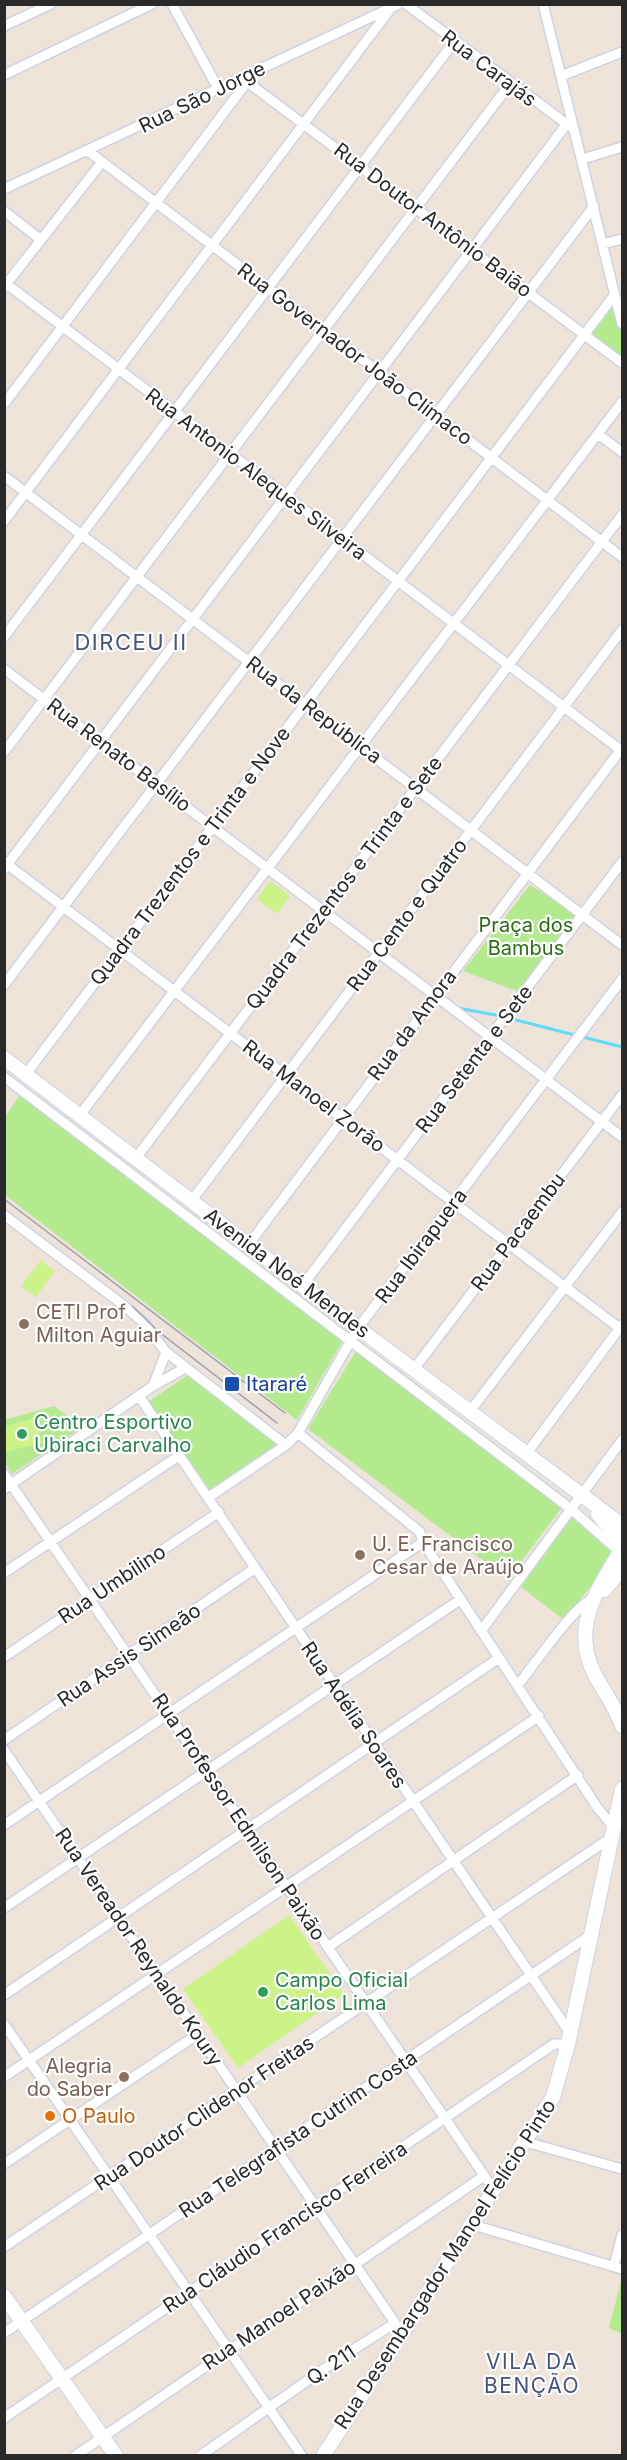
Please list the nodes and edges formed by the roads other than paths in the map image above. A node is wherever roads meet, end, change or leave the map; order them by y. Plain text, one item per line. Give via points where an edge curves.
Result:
1 (51, 4) edge
2 (152, 4) edge
3 (172, 4) edge
4 (406, 4) edge
5 (543, 4) edge
6 (395, 6) edge
7 (4, 26) edge
8 (454, 42) junction
9 (622, 52) edge
10 (4, 75) edge
11 (561, 76) junction
12 (244, 80) junction
13 (510, 84) junction
14 (219, 90) junction
15 (304, 124) junction
16 (570, 127) junction
17 (622, 147) edge
18 (88, 151) junction
19 (583, 159) junction
20 (102, 162) junction
21 (360, 165) junction
22 (4, 189) edge
23 (156, 204) junction
24 (594, 206) junction
25 (417, 207) junction
26 (4, 211) edge
27 (622, 239) edge
28 (41, 240) junction
29 (603, 244) junction
30 (212, 246) junction
31 (474, 251) junction
32 (5, 284) edge
33 (268, 289) junction
34 (529, 292) junction
35 (615, 294) junction
36 (622, 324) edge
37 (62, 327) junction
38 (324, 331) junction
39 (585, 335) junction
40 (622, 363) edge
41 (119, 370) junction
42 (380, 375) junction
43 (622, 402) edge
44 (4, 404) edge
45 (173, 411) junction
46 (435, 416) junction
47 (598, 434) junction
48 (622, 452) edge
49 (230, 454) junction
50 (490, 457) junction
51 (4, 476) edge
52 (26, 493) junction
53 (287, 497) junction
54 (546, 500) junction
55 (622, 515) edge
56 (4, 521) edge
57 (82, 535) junction
58 (343, 539) junction
59 (603, 542) junction
60 (622, 557) edge
61 (138, 577) junction
62 (398, 581) junction
63 (194, 620) junction
64 (454, 622) junction
65 (622, 630) edge
66 (4, 637) edge
67 (249, 661) junction
68 (509, 665) junction
69 (4, 669) edge
70 (45, 700) junction
71 (304, 704) junction
72 (565, 708) junction
73 (100, 741) junction
74 (361, 746) junction
75 (622, 750) edge
76 (4, 752) edge
77 (157, 783) junction
78 (416, 788) junction
79 (213, 826) junction
80 (472, 830) junction
81 (622, 862) edge
82 (6, 865) edge
83 (267, 868) junction
84 (528, 872) junction
85 (63, 906) junction
86 (323, 910) junction
87 (583, 915) junction
88 (622, 945) edge
89 (120, 949) junction
90 (380, 953) junction
91 (622, 979) edge
92 (4, 985) edge
93 (175, 990) junction
94 (436, 994) junction
95 (231, 1032) junction
96 (491, 1037) junction
97 (4, 1058) edge
98 (26, 1074) junction
99 (286, 1076) junction
100 (4, 1077) edge
101 (546, 1079) junction
102 (622, 1095) edge
103 (80, 1115) junction
104 (343, 1118) junction
105 (602, 1122) junction
106 (622, 1137) edge
107 (136, 1158) junction
108 (398, 1160) junction
109 (192, 1200) junction
110 (454, 1202) junction
111 (622, 1212) edge
112 (4, 1215) edge
113 (249, 1244) junction
114 (508, 1245) junction
115 (303, 1285) junction
116 (564, 1287) junction
117 (358, 1328) junction
118 (622, 1328) edge
119 (350, 1342) junction
120 (165, 1352) junction
121 (185, 1368) junction
122 (414, 1369) junction
123 (153, 1386) junction
124 (139, 1396) junction
125 (471, 1410) junction
126 (298, 1433) junction
127 (622, 1440) edge
128 (286, 1445) junction
129 (527, 1453) junction
130 (180, 1455) junction
131 (4, 1474) edge
132 (8, 1487) edge
133 (578, 1492) junction
134 (209, 1497) junction
135 (571, 1509) junction
136 (219, 1512) junction
137 (622, 1525) edge
138 (51, 1541) junction
139 (423, 1542) junction
140 (621, 1547) edge
141 (254, 1569) junction
142 (622, 1569) edge
143 (4, 1573) edge
144 (90, 1599) junction
145 (461, 1599) junction
146 (592, 1601) junction
147 (295, 1628) junction
148 (481, 1631) junction
149 (129, 1655) junction
150 (4, 1657) edge
151 (499, 1658) junction
152 (518, 1685) junction
153 (334, 1686) junction
154 (168, 1714) junction
155 (539, 1716) junction
156 (622, 1726) edge
157 (4, 1740) edge
158 (373, 1744) junction
159 (4, 1750) edge
160 (208, 1771) junction
161 (578, 1775) junction
162 (622, 1789) edge
163 (39, 1801) junction
164 (413, 1803) junction
165 (4, 1824) edge
166 (248, 1829) junction
167 (613, 1832) junction
168 (78, 1858) junction
169 (453, 1861) junction
170 (287, 1888) junction
171 (4, 1908) edge
172 (118, 1917) junction
173 (492, 1918) junction
174 (592, 1934) junction
175 (328, 1947) junction
176 (531, 1975) junction
177 (158, 1976) junction
178 (4, 1995) edge
179 (366, 2003) junction
180 (4, 2024) edge
181 (198, 2034) junction
182 (569, 2039) junction
183 (30, 2060) junction
184 (406, 2061) junction
185 (4, 2077) edge
186 (236, 2091) junction
187 (445, 2118) junction
188 (69, 2119) junction
189 (526, 2142) junction
190 (276, 2149) junction
191 (4, 2164) edge
192 (622, 2169) edge
193 (484, 2176) junction
194 (109, 2177) junction
195 (494, 2190) junction
196 (316, 2207) junction
197 (470, 2224) junction
198 (622, 2235) edge
199 (149, 2236) junction
200 (4, 2247) edge
201 (355, 2265) junction
202 (618, 2267) edge
203 (189, 2293) junction
204 (4, 2296) edge
205 (22, 2322) junction
206 (402, 2322) junction
207 (4, 2333) edge
208 (228, 2349) junction
209 (62, 2380) junction
210 (268, 2408) junction
211 (4, 2418) edge
212 (103, 2436) junction
213 (75, 2456) edge
214 (116, 2456) edge
215 (200, 2456) edge
216 (302, 2456) edge
217 (323, 2456) edge

1 - 7 street
2 - 10 street
3 - 14 street
4 - 8 street, Rua Carajás
5 - 11 street
6 - 12 street, Rua São Jorge
6 - 15 street
8 - 13 street, Rua Carajás
8 - 21 street
9 - 11 street
11 - 16 street
12 - 14 street, Rua São Jorge
12 - 15 street, Rua Doutor Antônio Baião
12 - 23 street
13 - 16 street, Rua Carajás
13 - 25 street
14 - 18 street, Rua São Jorge
15 - 21 street, Rua Doutor Antônio Baião
15 - 30 street
16 - 19 street
16 - 31 street
17 - 19 street
18 - 20 street, Rua Governador João Clímaco
18 - 22 street, Rua São Jorge
19 - 24 street
20 - 23 street, Rua Governador João Clímaco
20 - 28 street
21 - 25 street, Rua Doutor Antônio Baião
21 - 33 street
23 - 30 street, Rua Governador João Clímaco
23 - 37 street
24 - 29 street
24 - 34 street
25 - 31 street, Rua Doutor Antônio Baião
25 - 38 street
26 - 28 street
27 - 29 street
28 - 32 street
29 - 35 street
30 - 33 street, Rua Governador João Clímaco
30 - 41 street
31 - 34 street, Rua Doutor Antônio Baião
31 - 42 street
32 - 37 street, Rua Antonio Aleques Silveira
33 - 38 street, Rua Governador João Clímaco
33 - 45 street
34 - 39 street, Rua Doutor Antônio Baião
34 - 46 street
35 - 36 street
35 - 39 street, Quadra Trezentos e Trinta e Nove
37 - 41 street, Rua Antonio Aleques Silveira
37 - 44 street
38 - 42 street, Rua Governador João Clímaco
38 - 49 street
39 - 40 street, Rua Doutor Antônio Baião
39 - 50 street, Quadra Trezentos e Trinta e Nove
41 - 45 street, Rua Antonio Aleques Silveira
41 - 52 street
42 - 46 street, Rua Governador João Clímaco
42 - 53 street
43 - 47 street
45 - 49 street, Rua Antonio Aleques Silveira
45 - 57 street
46 - 50 street, Rua Governador João Clímaco
46 - 58 street
47 - 48 street
47 - 54 street
49 - 53 street, Rua Antonio Aleques Silveira
49 - 61 street
50 - 54 street, Rua Governador João Clímaco
50 - 62 street, Quadra Trezentos e Trinta e Nove
51 - 52 street, Rua da República
52 - 56 street
52 - 57 street, Rua da República
53 - 58 street, Rua Antonio Aleques Silveira
53 - 63 street
54 - 59 street, Rua Governador João Clímaco
54 - 64 street
55 - 59 street, Quadra Trezentos e Trinta e Sete
57 - 61 street, Rua da República
57 - 66 street
58 - 62 street, Rua Antonio Aleques Silveira
58 - 67 street
59 - 60 street, Rua Governador João Clímaco
59 - 68 street, Quadra Trezentos e Trinta e Sete
61 - 63 street, Rua da República
61 - 70 street
62 - 64 street, Rua Antonio Aleques Silveira
62 - 71 street, Quadra Trezentos e Trinta e Nove
63 - 67 street, Rua da República
63 - 73 street
64 - 68 street, Rua Antonio Aleques Silveira
64 - 74 street
65 - 72 street, Rua Cento e Quatro
67 - 71 street, Rua da República
67 - 77 street
68 - 72 street, Rua Antonio Aleques Silveira
68 - 78 street, Quadra Trezentos e Trinta e Sete
69 - 70 street, Rua Renato Basílio
70 - 73 street, Rua Renato Basílio
70 - 76 street
71 - 74 street, Rua da República
71 - 79 street, Quadra Trezentos e Trinta e Nove
72 - 75 street, Rua Antonio Aleques Silveira
72 - 80 street, Rua Cento e Quatro
73 - 77 street, Rua Renato Basílio
73 - 82 street
74 - 78 street, Rua da República
74 - 83 street
75 - 84 street, Rua da Amora
77 - 79 street, Rua Renato Basílio
77 - 85 street
78 - 80 street, Rua da República
78 - 86 street, Quadra Trezentos e Trinta e Sete
79 - 83 street, Rua Renato Basílio
79 - 89 street, Quadra Trezentos e Trinta e Nove
80 - 84 street, Rua da República
80 - 90 street, Rua Cento e Quatro
81 - 87 street, Rua Setenta e Sete
82 - 85 street, Rua Manoel Zorão
83 - 86 street, Rua Renato Basílio
83 - 93 street
84 - 87 street, Rua da República
84 - 94 street, Rua da Amora
85 - 89 street, Rua Manoel Zorão
85 - 92 street
86 - 90 street, Rua Renato Basílio
86 - 95 street, Quadra Trezentos e Trinta e Sete
87 - 88 street, Rua da República
87 - 96 street, Rua Setenta e Sete
89 - 93 street, Rua Manoel Zorão
89 - 98 street, Quadra Trezentos e Trinta e Nove
90 - 94 street, Rua Renato Basílio
90 - 99 street, Rua Cento e Quatro
91 - 101 street, Rua Ibirapuera
93 - 95 street, Rua Manoel Zorão
93 - 103 street
94 - 96 street, Rua Renato Basílio
94 - 104 street, Rua da Amora
95 - 99 street, Rua Manoel Zorão
95 - 107 street, Quadra Trezentos e Trinta e Sete
96 - 101 street, Rua Renato Basílio
96 - 108 street, Rua Setenta e Sete
97 - 98 street, Avenida Noé Mendes
98 - 103 street, Avenida Noé Mendes
99 - 104 street, Rua Manoel Zorão
99 - 109 street, Rua Cento e Quatro
100 - 119 street
101 - 105 street, Rua Renato Basílio
101 - 110 street, Rua Ibirapuera
102 - 105 street, Rua Pacaembu
103 - 107 street, Avenida Noé Mendes
104 - 108 street, Rua Manoel Zorão
104 - 113 street, Rua da Amora
105 - 106 street, Rua Renato Basílio
105 - 114 street, Rua Pacaembu
107 - 109 street, Avenida Noé Mendes
108 - 110 street, Rua Manoel Zorão
108 - 115 street, Rua Setenta e Sete
109 - 113 street, Avenida Noé Mendes
110 - 114 street, Rua Manoel Zorão
110 - 117 street, Rua Ibirapuera
111 - 116 street
112 - 120 street via 122,1304 143,1322
113 - 115 street, Avenida Noé Mendes
114 - 116 street, Rua Manoel Zorão
114 - 122 street, Rua Pacaembu
115 - 117 street, Avenida Noé Mendes
116 - 118 street, Rua Manoel Zorão
116 - 125 street
117 - 119 street, Rua Ibirapuera
117 - 122 street, Avenida Noé Mendes
118 - 129 street
119 - 126 street, Rua Ibirapuera
119 - 135 street
120 - 121 street
120 - 123 street
121 - 123 street
121 - 128 street
122 - 125 street, Avenida Noé Mendes
123 - 124 street
124 - 130 street, Rua Adélia Soares
124 - 132 street
125 - 129 street, Avenida Noé Mendes
126 - 128 street, Rua Ibirapuera
126 - 139 street via 407,1520 420,1532
127 - 133 street
128 - 134 street, Rua Ibirapuera
129 - 133 street, Avenida Noé Mendes
130 - 134 street, Rua Adélia Soares
130 - 138 street
131 - 132 street, Rua Professor Edmilson Paixão
132 - 138 street, Rua Professor Edmilson Paixão
133 - 135 street
133 - 137 street, Avenida Noé Mendes
133 - 140 street, Avenida Noé Mendes via 608,1523
134 - 136 street, Rua Adélia Soares
135 - 140 street
135 - 148 street
136 - 141 street, Rua Adélia Soares
136 - 144 street, Rua Umbilino
138 - 143 street
138 - 144 street, Rua Professor Edmilson Paixão
139 - 145 street
139 - 147 street
140 - 146 street
141 - 147 street, Rua Adélia Soares
141 - 149 street, Rua Assis Simeão
142 - 146 street
144 - 149 street, Rua Professor Edmilson Paixão
144 - 150 street, Rua Umbilino
145 - 148 street
145 - 153 street
146 - 152 street via 568,1620
146 - 156 street via 585,1628 586,1656
147 - 153 street, Rua Adélia Soares
147 - 154 street
148 - 151 street
149 - 154 street, Rua Professor Edmilson Paixão
149 - 157 street, Rua Assis Simeão
151 - 152 street
151 - 158 street
152 - 155 street
153 - 158 street, Rua Adélia Soares
153 - 160 street
154 - 160 street, Rua Professor Edmilson Paixão
154 - 163 street
155 - 161 street
155 - 164 street
158 - 164 street, Rua Adélia Soares
158 - 166 street
159 - 163 street, Rua Vereador Reynaldo Koury
160 - 166 street, Rua Professor Edmilson Paixão
160 - 168 street
161 - 167 street
161 - 169 street
162 - 167 street, Rua Desembargador Manoel Felício Pinto
163 - 165 street
163 - 168 street, Rua Vereador Reynaldo Koury
164 - 169 street, Rua Adélia Soares
164 - 170 street
166 - 170 street, Rua Professor Edmilson Paixão
166 - 172 street
167 - 173 street, Rua Doutor Clidenor Freitas
167 - 174 street, Rua Desembargador Manoel Felício Pinto
168 - 171 street
168 - 172 street, Rua Vereador Reynaldo Koury
169 - 173 street, Rua Adélia Soares
169 - 175 street
170 - 175 street, Rua Professor Edmilson Paixão
170 - 177 street
172 - 177 street, Rua Vereador Reynaldo Koury
172 - 178 street
173 - 176 street, Rua Adélia Soares
173 - 179 street, Rua Doutor Clidenor Freitas
174 - 176 street, Rua Telegrafista Cutrim Costa
174 - 182 street, Rua Desembargador Manoel Felício Pinto
175 - 179 street, Rua Professor Edmilson Paixão
176 - 182 street, Rua Adélia Soares
176 - 184 street, Rua Telegrafista Cutrim Costa
177 - 181 street, Rua Vereador Reynaldo Koury
177 - 183 street
179 - 184 street, Rua Professor Edmilson Paixão
179 - 186 street, Rua Doutor Clidenor Freitas
180 - 183 street
181 - 186 street, Rua Vereador Reynaldo Koury
181 - 188 street
182 - 187 street, Rua Cláudio Francisco Ferreira via 554,2044
182 - 189 street, Rua Desembargador Manoel Felício Pinto via 553,2097
183 - 185 street
183 - 188 street
184 - 187 street, Rua Professor Edmilson Paixão
184 - 190 street, Rua Telegrafista Cutrim Costa
186 - 190 street, Rua Vereador Reynaldo Koury
186 - 194 street, Rua Doutor Clidenor Freitas
187 - 193 street, Rua Professor Edmilson Paixão
187 - 196 street, Rua Cláudio Francisco Ferreira
188 - 191 street
188 - 194 street
189 - 192 street
189 - 195 street, Rua Desembargador Manoel Felício Pinto
190 - 196 street, Rua Vereador Reynaldo Koury
190 - 199 street, Rua Telegrafista Cutrim Costa
193 - 195 street, Rua Professor Edmilson Paixão
193 - 201 street, Rua Manoel Paixão
194 - 199 street
194 - 200 street, Rua Doutor Clidenor Freitas
195 - 197 street, Rua Desembargador Manoel Felício Pinto
196 - 201 street, Rua Vereador Reynaldo Koury
196 - 203 street, Rua Cláudio Francisco Ferreira
197 - 202 street
197 - 206 street, Rua Desembargador Manoel Felício Pinto
198 - 202 street
199 - 203 street
199 - 205 street, Rua Telegrafista Cutrim Costa
201 - 206 street, Rua Vereador Reynaldo Koury
201 - 208 street, Rua Manoel Paixão
203 - 208 street
203 - 209 street, Rua Cláudio Francisco Ferreira
204 - 205 street
205 - 207 street, Rua Telegrafista Cutrim Costa
205 - 209 street
206 - 210 street, Q. 211
206 - 217 street, Rua Desembargador Manoel Felício Pinto
208 - 210 street
208 - 212 street, Rua Manoel Paixão
209 - 211 street, Rua Cláudio Francisco Ferreira
209 - 212 street
210 - 215 street, Q. 211
210 - 216 street
212 - 213 street, Rua Manoel Paixão
212 - 214 street

